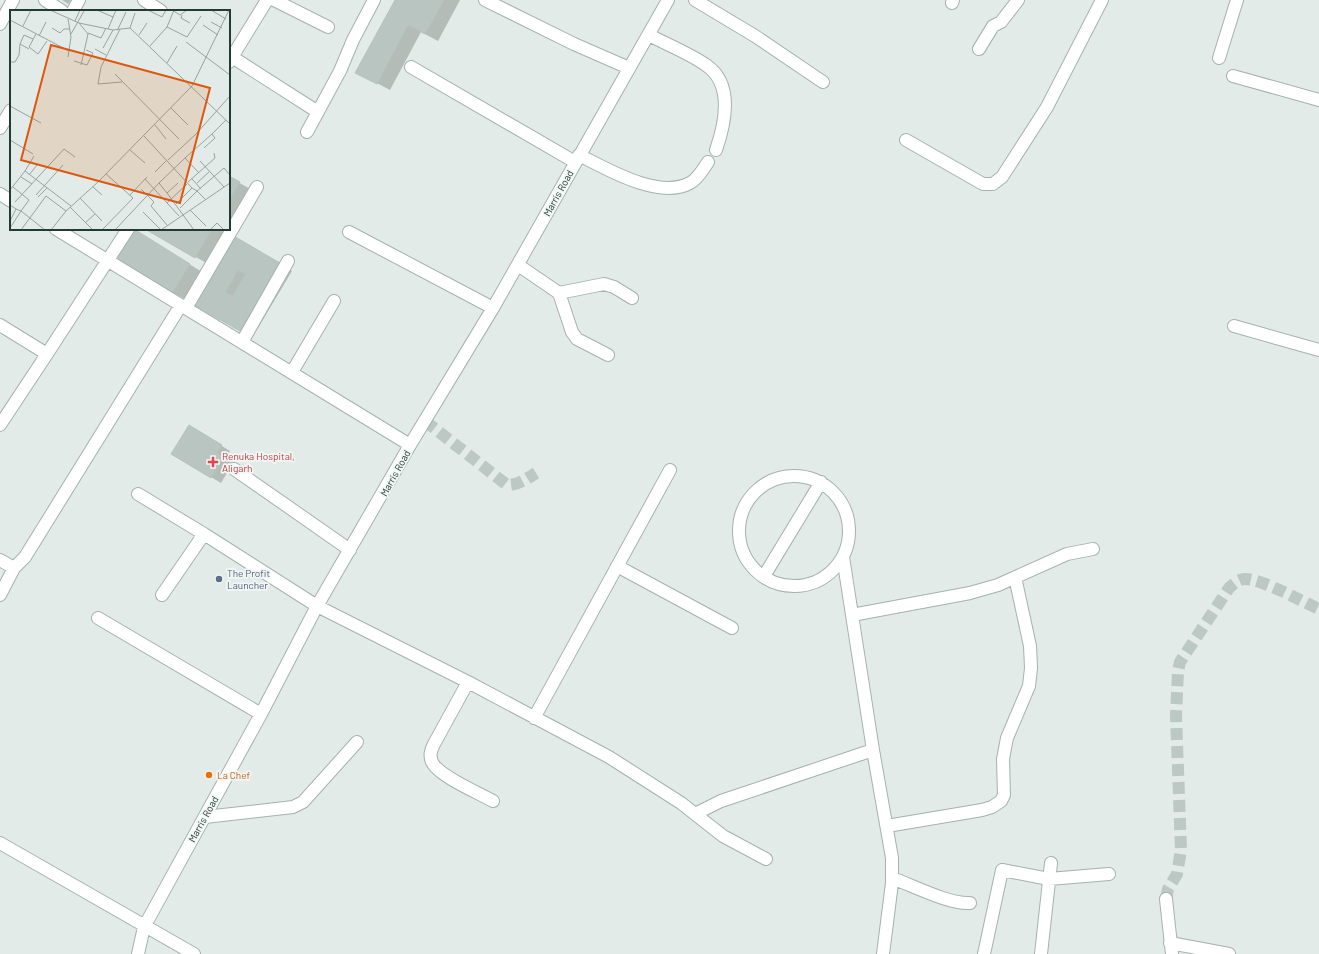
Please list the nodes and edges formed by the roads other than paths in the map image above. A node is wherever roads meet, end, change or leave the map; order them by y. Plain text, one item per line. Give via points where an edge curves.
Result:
1 (13, 0) edge
2 (45, 0) edge
3 (79, 0) edge
4 (144, 0) edge
5 (266, 0) edge
6 (274, 0) edge
7 (374, 0) edge
8 (485, 0) edge
9 (668, 0) edge
10 (695, 0) edge
11 (1018, 0) edge
12 (1102, 0) edge
13 (1237, 0) edge
14 (60, 10) edge
15 (74, 10) edge
16 (159, 10) edge
17 (0, 24) edge
18 (328, 27) dead end
19 (649, 35) junction
20 (979, 49) dead end
21 (230, 58) edge
22 (1219, 58) dead end
23 (412, 67) dead end
24 (629, 68) junction
25 (1233, 76) dead end
26 (823, 82) dead end
27 (1319, 100) edge
28 (10, 112) edge
29 (318, 112) junction
30 (0, 128) edge
31 (307, 132) dead end
32 (906, 140) dead end
33 (716, 150) dead end
34 (577, 159) junction
35 (708, 162) dead end
36 (256, 187) dead end
37 (0, 194) edge
38 (10, 200) edge
39 (58, 230) edge
40 (127, 230) edge
41 (230, 230) edge
42 (230, 230) edge
43 (349, 232) dead end
44 (108, 260) junction
45 (288, 261) dead end
46 (518, 265) junction
47 (559, 294) junction
48 (632, 298) dead end
49 (334, 301) dead end
50 (184, 306) junction
51 (493, 308) junction
52 (0, 325) edge
53 (1234, 326) dead end
54 (242, 342) junction
55 (1319, 350) edge
56 (47, 354) junction
57 (608, 355) dead end
58 (292, 372) junction
59 (0, 424) edge
60 (410, 445) junction
61 (234, 469) dead end
62 (670, 470) dead end
63 (821, 482) junction
64 (138, 494) dead end
65 (204, 534) junction
66 (1093, 549) dead end
67 (350, 550) junction
68 (844, 557) junction
69 (0, 560) edge
70 (617, 566) junction
71 (14, 568) junction
72 (764, 576) junction
73 (1015, 577) junction
74 (0, 595) edge
75 (162, 595) dead end
76 (317, 606) junction
77 (852, 615) junction
78 (98, 618) dead end
79 (732, 628) dead end
80 (468, 682) junction
81 (261, 714) junction
82 (534, 718) junction
83 (357, 742) dead end
84 (873, 750) junction
85 (493, 801) dead end
86 (695, 814) junction
87 (204, 817) junction
88 (886, 826) junction
89 (0, 843) edge
90 (766, 859) dead end
91 (1052, 863) dead end
92 (1109, 874) dead end
93 (892, 878) junction
94 (1049, 879) junction
95 (1166, 899) tunnel mouth
96 (970, 903) dead end
97 (144, 927) junction
98 (1171, 949) edge
99 (138, 954) edge
100 (194, 954) edge
101 (883, 954) edge
102 (984, 954) edge
103 (1041, 954) edge
104 (1229, 954) edge

1 - 17 street
2 - 14 street
3 - 15 street
4 - 16 street
5 - 21 street
6 - 18 street
7 - 29 street
8 - 24 street
9 - 19 street, Marris Road
10 - 26 street via 755,36
11 - 20 street via 1001,22 993,26
12 - 32 street via 1047,107 1002,177 993,184 983,184
13 - 22 street
19 - 24 street, Marris Road
19 - 33 street via 707,65 720,81 724,91 724,127
21 - 29 street
23 - 34 street
24 - 34 street, Marris Road
25 - 27 street
28 - 30 street
29 - 31 street
34 - 35 street via 649,186 670,187 690,183
34 - 46 street, Marris Road
36 - 42 street
37 - 38 street
39 - 44 street
40 - 44 street
41 - 50 street
43 - 51 street
44 - 50 street
44 - 56 street
45 - 54 street
46 - 47 street
46 - 51 street, Marris Road
47 - 48 street via 604,284
47 - 57 street via 572,332 577,339
49 - 58 street
50 - 54 street
50 - 71 street via 29,551
51 - 60 street, Marris Road
52 - 56 street
53 - 55 street
54 - 58 street
56 - 59 street
58 - 60 street
60 - 67 street, Marris Road
61 - 67 street
62 - 70 street
63 - 68 street via 838,496 848,515 850,537
63 - 72 street
63 - 72 street via 800,475 779,477 759,488 745,504 739,525 741,546 751,566
64 - 65 street
65 - 75 street
65 - 76 street
66 - 73 street via 1067,554
67 - 76 street, Marris Road
68 - 72 street via 829,574 810,584 774,584
68 - 77 street
69 - 71 street
70 - 79 street
70 - 82 street
71 - 74 street
73 - 77 street via 970,593
73 - 88 street via 1030,646 1031,668 1029,686 1007,738 1003,759 1004,796 992,807 982,810
76 - 80 street
76 - 81 street, Marris Road
77 - 84 street
78 - 81 street
80 - 82 street
80 - 85 street via 434,744 430,753 431,761 447,775
81 - 87 street, Marris Road
82 - 86 street via 609,757
83 - 87 street via 303,802 293,807
84 - 86 street via 721,801
84 - 88 street
86 - 90 street via 723,836
87 - 97 street, Marris Road
88 - 93 street via 892,858
89 - 97 street
91 - 94 street
92 - 94 street
93 - 96 street via 939,896
93 - 101 street
94 - 102 street via 1002,870
94 - 103 street
95 - 98 street
97 - 99 street, Marris Road
97 - 100 street
98 - 104 street

